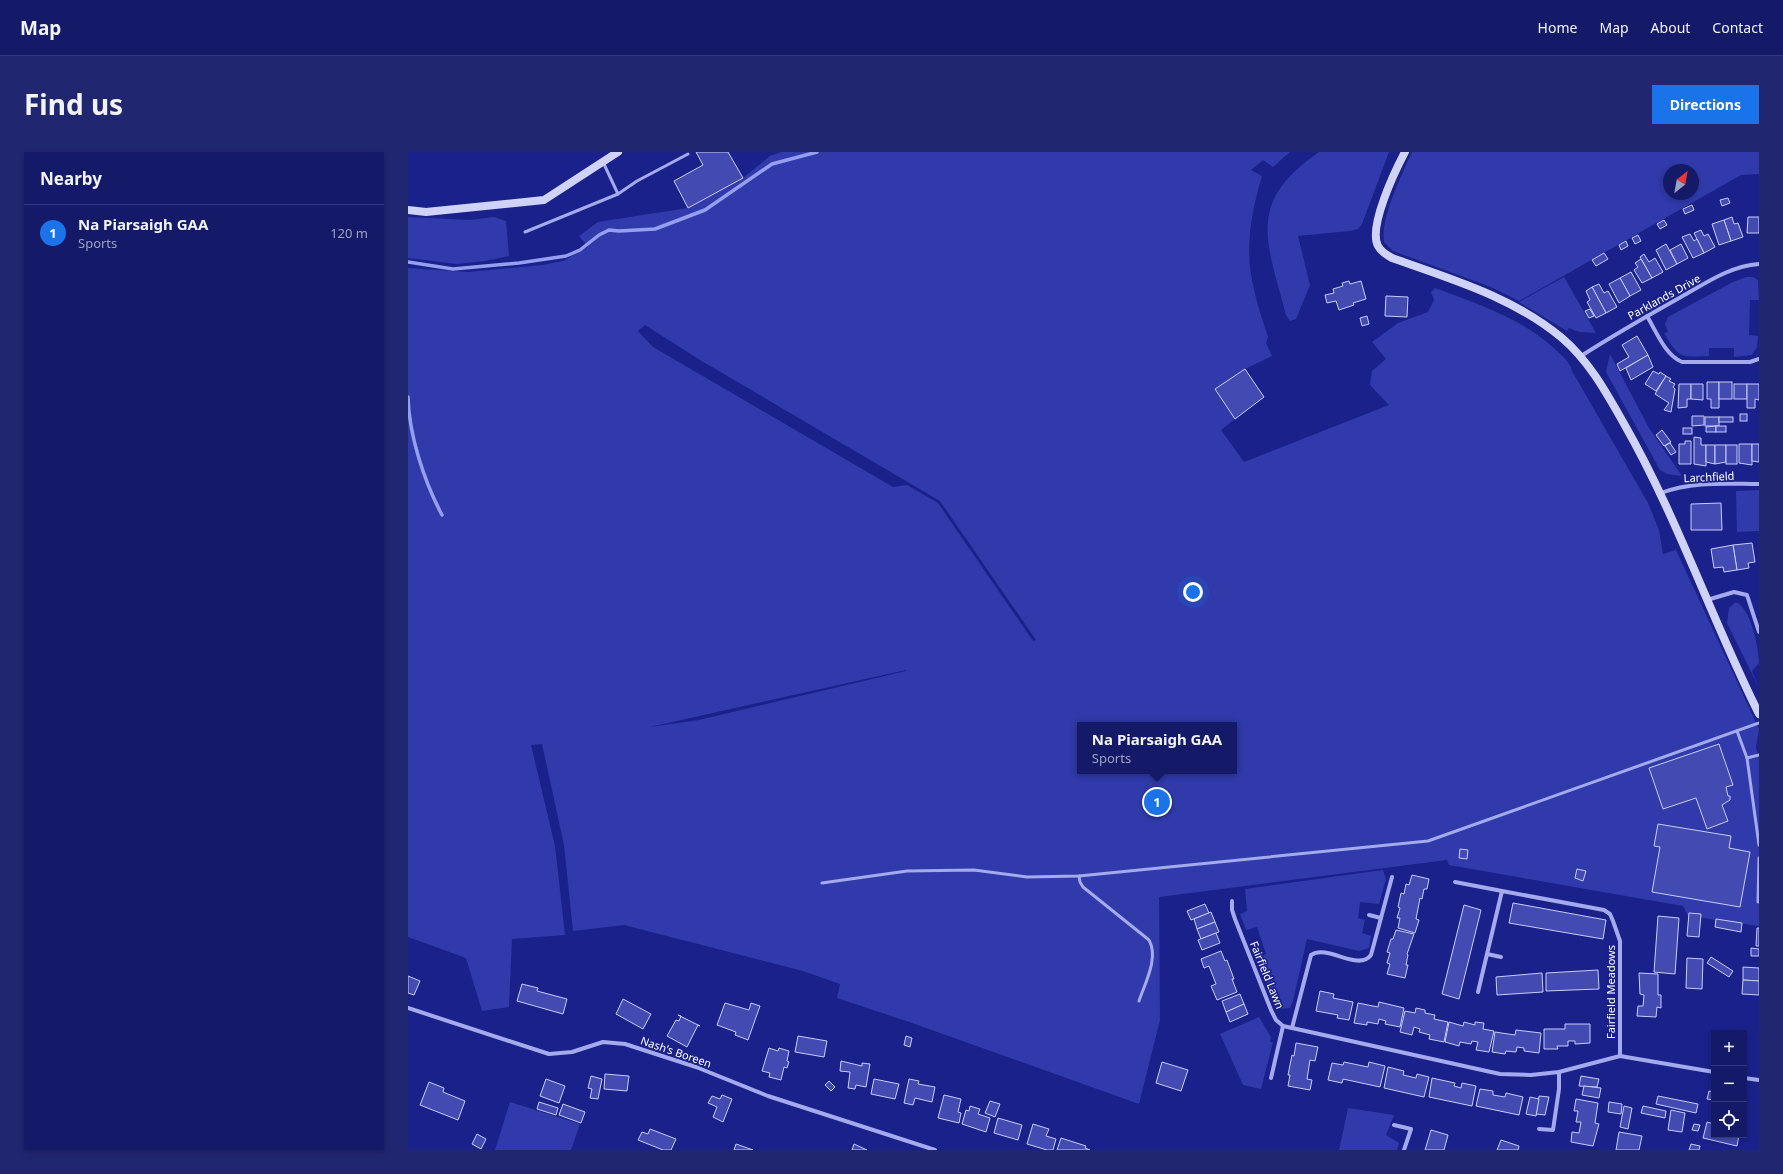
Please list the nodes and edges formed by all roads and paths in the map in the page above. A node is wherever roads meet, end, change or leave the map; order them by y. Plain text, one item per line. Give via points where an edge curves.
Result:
1 (618, 152) edge
2 (1405, 152) edge
3 (688, 154) dead end
4 (603, 162) junction
5 (618, 194) junction
6 (408, 210) edge
7 (525, 232) dead end
8 (1759, 264) edge
9 (1647, 316) junction
10 (1582, 356) junction
11 (1759, 359) edge
12 (1759, 484) edge
13 (1661, 493) junction
14 (1707, 600) junction
15 (1759, 632) edge
16 (1759, 714) edge
17 (1759, 723) edge
18 (1737, 731) junction
19 (1759, 755) edge
20 (1748, 758) junction
21 (1759, 845) edge
22 (1759, 858) edge
23 (1080, 876) junction
24 (1392, 877) dead end
25 (1455, 882) dead end
26 (822, 883) dead end
27 (1502, 891) junction
28 (1232, 901) dead end
29 (1758, 902) edge
30 (1369, 914) dead end
31 (1381, 918) junction
32 (1487, 954) junction
33 (1501, 957) dead end
34 (1478, 992) dead end
35 (1139, 1001) dead end
36 (408, 1008) edge
37 (1282, 1026) junction
38 (1292, 1028) junction
39 (1620, 1056) junction
40 (1711, 1071) edge
41 (1559, 1072) junction
42 (1271, 1078) dead end
43 (1747, 1078) edge
44 (1759, 1080) edge
45 (1394, 1126) dead end
46 (1539, 1129) dead end
47 (935, 1150) edge
48 (1404, 1150) edge

1 - 4 street
2 - 10 street via 1376,226 1378,246 1383,253 1470,285 1501,300 1548,327
3 - 5 lane
4 - 5 lane
4 - 6 street via 544,200 426,212
5 - 7 lane
8 - 9 street, Parklands Drive via 1731,270
9 - 10 street, Parklands Drive
9 - 11 street via 1669,353 1682,362 1750,362
10 - 13 street via 1606,392
12 - 13 street, Larchfield via 1696,484
13 - 14 street
14 - 15 street via 1734,592 1747,595
14 - 16 street
17 - 18 lane
18 - 20 lane
18 - 23 lane via 1428,842
19 - 20 lane
20 - 21 lane
22 - 29 lane
23 - 26 lane via 1027,877 974,870 908,871
23 - 35 lane via 1083,887 1149,940 1152,946 1153,956
24 - 31 street, Fairfield Lawn
25 - 27 street, Fairfield Meadows
27 - 32 street
27 - 39 street, Fairfield Meadows via 1601,909 1610,914 1620,941
28 - 37 street, Fairfield Lawn via 1235,919 1268,1003 1276,1020
30 - 31 street
31 - 38 street, Fairfield Lawn via 1368,959 1360,961 1320,952 1311,955
32 - 33 street
32 - 34 street
36 - 47 street, Nash's Boreen via 549,1054 572,1052 603,1042 625,1044 696,1067 768,1096
37 - 38 street
37 - 42 street
38 - 41 street via 1500,1074 1531,1076
39 - 40 street
39 - 41 street
41 - 46 street via 1553,1130
43 - 44 street
45 - 48 street via 1411,1129

